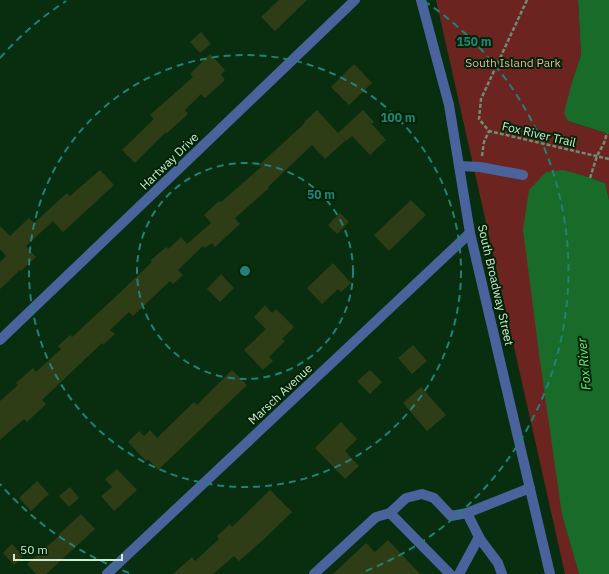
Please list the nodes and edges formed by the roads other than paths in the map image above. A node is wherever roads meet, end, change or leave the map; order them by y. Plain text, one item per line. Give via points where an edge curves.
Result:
1 (355, 0) edge
2 (421, 0) edge
3 (459, 166) junction
4 (523, 175) dead end
5 (470, 233) junction
6 (0, 340) edge
7 (530, 488) junction
8 (390, 513) junction
9 (467, 513) junction
10 (479, 537) junction
11 (107, 574) edge
12 (314, 574) edge
13 (450, 574) edge
14 (459, 574) edge
15 (502, 574) edge
16 (550, 574) edge

1 - 6 street, Hartway Drive
2 - 3 street, South Broadway Street via 449,105
3 - 4 street
3 - 5 street, South Broadway Street
5 - 7 street, South Broadway Street
5 - 11 street, Marsch Avenue
7 - 9 street
7 - 16 street, South Broadway Street
8 - 9 street via 406,498 422,494 434,498 451,516
8 - 12 street via 376,517
8 - 13 street
9 - 10 street
10 - 14 street
10 - 15 street via 498,563

